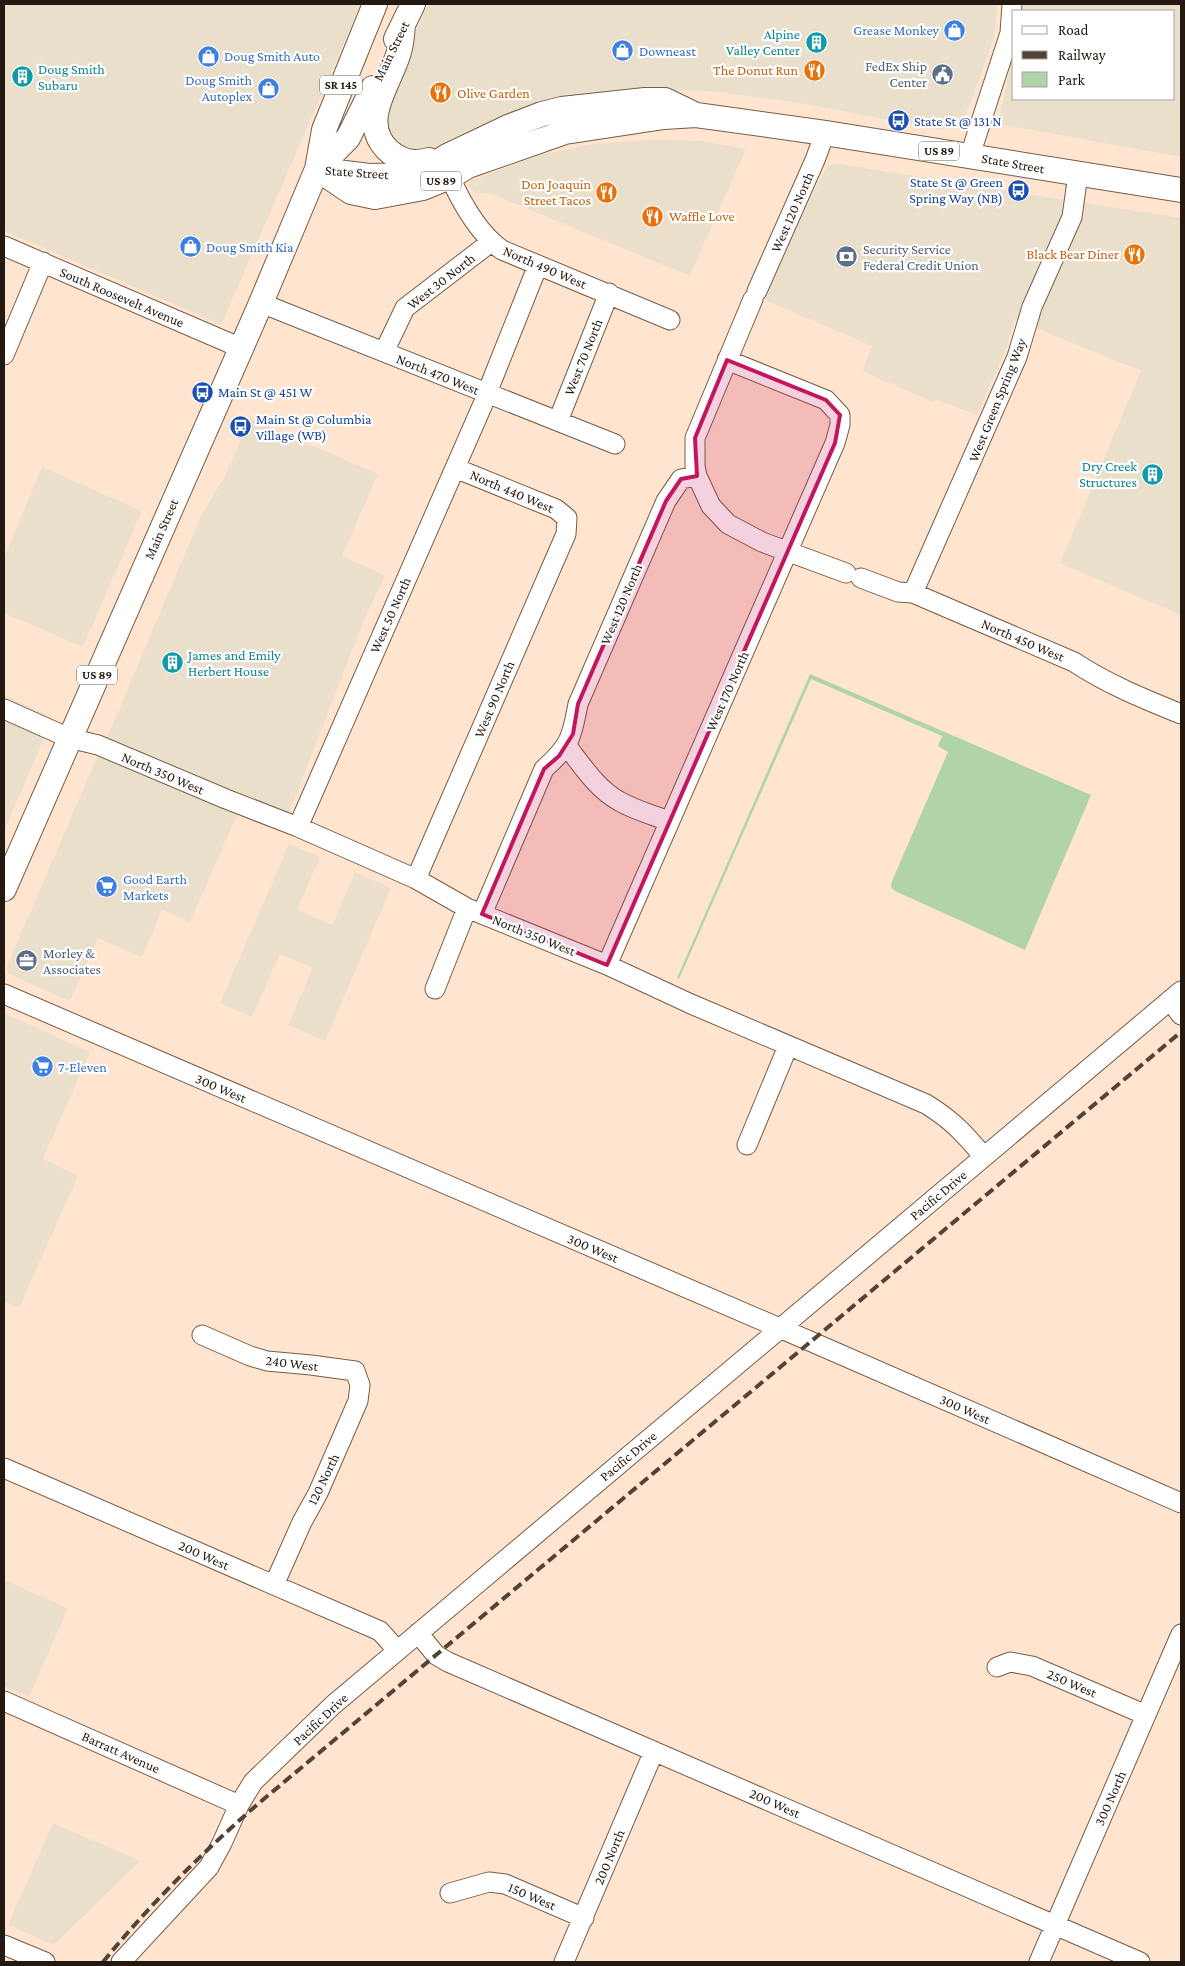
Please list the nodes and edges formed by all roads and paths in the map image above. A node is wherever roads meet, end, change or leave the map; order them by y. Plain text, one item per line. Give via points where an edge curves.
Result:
1 (375, 4) edge
2 (413, 4) edge
3 (1012, 4) edge
4 (403, 25) junction
5 (696, 115) junction
6 (825, 132) junction
7 (972, 156) junction
8 (448, 167) junction
9 (317, 169) junction
10 (1078, 174) junction
11 (1181, 190) edge
12 (490, 242) junction
13 (4, 246) edge
14 (43, 262) junction
15 (538, 265) junction
16 (609, 293) junction
17 (261, 303) junction
18 (670, 320) dead end
19 (241, 348) junction
20 (384, 352) junction
21 (4, 355) edge
22 (727, 360) junction
23 (485, 398) junction
24 (558, 421) junction
25 (615, 444) dead end
26 (455, 468) junction
27 (696, 476) junction
28 (567, 518) joint
29 (788, 552) junction
30 (913, 593) junction
31 (4, 709) edge
32 (1181, 714) edge
33 (69, 738) junction
34 (566, 745) junction
35 (669, 822) junction
36 (298, 827) junction
37 (416, 879) junction
38 (4, 889) edge
39 (475, 911) junction
40 (608, 965) junction
41 (435, 989) dead end
42 (4, 994) edge
43 (1177, 1002) edge
44 (788, 1046) junction
45 (747, 1144) dead end
46 (984, 1156) junction
47 (780, 1329) junction
48 (202, 1335) dead end
49 (355, 1371) joint
50 (4, 1468) edge
51 (1181, 1503) edge
52 (274, 1585) junction
53 (418, 1632) junction
54 (1181, 1634) edge
55 (397, 1650) junction
56 (997, 1667) dead end
57 (4, 1701) edge
58 (1146, 1715) junction
59 (654, 1751) junction
60 (238, 1804) junction
61 (450, 1893) dead end
62 (584, 1918) junction
63 (1055, 1925) junction
64 (4, 1945) edge
65 (44, 1962) edge
66 (121, 1962) edge
67 (564, 1962) edge
68 (1039, 1962) edge
69 (1140, 1962) edge

1 - 9 main road, Main Street / SR 145 via 324,130
2 - 4 main road, Main Street / SR 145
3 - 7 street via 1010,33
4 - 8 main road, State Street / US 89 via 400,49 376,111 379,136 383,146 404,162
4 - 9 main road, Main Street / SR 145 via 348,138
5 - 6 main road, State Street / US 89
5 - 8 main road, State Street / US 89 via 555,134 468,166
5 - 8 main road, State Street / US 89 via 665,100 562,109 499,131
6 - 7 main road, State Street / US 89
6 - 22 street, West 120 North
7 - 10 main road, State Street / US 89
8 - 9 main road, State Street / US 89 via 423,188 375,197 351,192
8 - 12 street, North 490 West via 477,224
9 - 17 main road, Main Street / US 89
10 - 11 main road, State Street / US 89
10 - 30 street, West Green Spring Way via 1072,217 1032,308 1017,358
12 - 15 street, North 490 West
12 - 20 street, West 30 North via 404,308
13 - 14 street, South Roosevelt Avenue
14 - 19 street, South Roosevelt Avenue
14 - 21 street
15 - 16 street, North 490 West
15 - 23 street, West 50 North
16 - 18 street, North 490 West
16 - 24 street, West 70 North
17 - 19 main road, Main Street / US 89
17 - 20 street, North 470 West
19 - 33 main road, Main Street / US 89
20 - 23 street, North 470 West
22 - 27 street, West 120 North via 695,438
22 - 29 street, West 170 North via 826,400 840,414 835,443
23 - 24 street, North 470 West
23 - 26 street, West 50 North
24 - 25 street, North 470 West
26 - 28 street, North 440 West via 556,509
26 - 36 street, West 50 North
27 - 29 street, North 450 West via 710,506 728,524
27 - 34 street, West 120 North via 681,479 666,500 578,704 573,734
28 - 37 street, West 90 North via 566,534
29 - 30 street, North 450 West via 898,592
29 - 35 street, West 170 North
30 - 32 street, North 450 West via 1074,662 1139,697
31 - 33 street, North 350 West
33 - 36 street, North 350 West via 100,746
33 - 38 main road, Main Street / US 89
34 - 35 street via 593,778 619,801
34 - 39 street, West 120 North via 560,756 544,769
35 - 40 street, West 170 North
36 - 37 street, North 350 West
37 - 39 street, North 350 West
39 - 40 street, North 350 West
39 - 41 street, West 120 North
40 - 44 street, North 350 West
42 - 47 street, 300 West
43 - 46 street, Pacific Drive
44 - 45 street
44 - 46 street, North 350 West via 932,1108 960,1127
46 - 47 street, Pacific Drive
47 - 51 street, 300 West
47 - 53 street, Pacific Drive
48 - 49 street, 240 West via 267,1361
49 - 52 street, 120 North via 360,1385 358,1401
50 - 52 street, 200 West
52 - 55 street, 200 West via 380,1631
53 - 55 street, Pacific Drive
53 - 59 street, 200 West via 436,1655 448,1662
54 - 58 street, 300 North
55 - 60 street, Pacific Drive via 268,1766
56 - 58 street, 250 West via 1010,1662 1032,1666
57 - 60 street, Barratt Avenue
58 - 63 street, 300 North
59 - 62 street, 200 North
59 - 63 street, 200 West
60 - 66 street, Pacific Drive via 209,1866
61 - 62 street, 150 West via 489,1882 505,1884
62 - 67 street, 200 North
63 - 68 street, 300 North
63 - 69 street, 200 West
64 - 65 street

